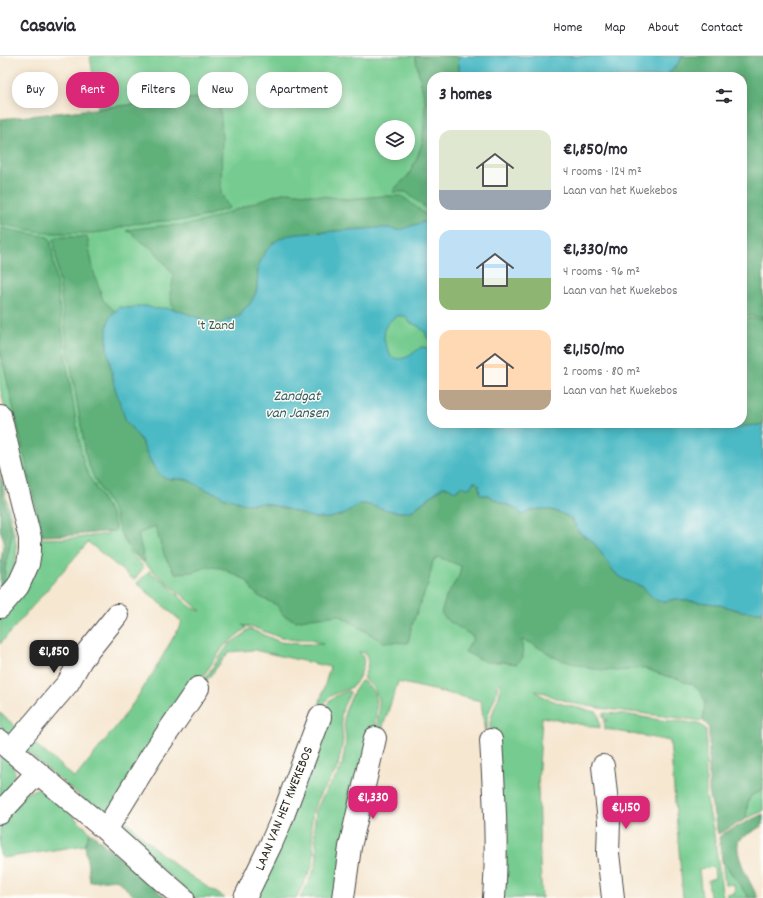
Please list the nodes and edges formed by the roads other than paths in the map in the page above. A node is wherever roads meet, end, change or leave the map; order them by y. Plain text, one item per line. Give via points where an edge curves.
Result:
1 (0, 415) edge
2 (0, 607) edge
3 (117, 615) dead end
4 (198, 688) dead end
5 (320, 717) dead end
6 (375, 738) dead end
7 (491, 740) dead end
8 (5, 746) edge
9 (603, 766) dead end
10 (37, 773) junction
11 (0, 813) edge
12 (106, 830) junction
13 (183, 898) edge
14 (245, 898) edge
15 (343, 898) edge
16 (494, 898) edge
17 (613, 898) edge

1 - 2 street via 30,538 30,551 28,564 18,586
3 - 8 street via 80,660 68,683
4 - 12 street via 152,755
5 - 14 street, LAAN VAN HET KWEKEBOS via 276,833
6 - 15 street via 350,847
7 - 16 street via 495,814
8 - 10 street
9 - 17 street
10 - 11 street
10 - 12 street
12 - 13 street

